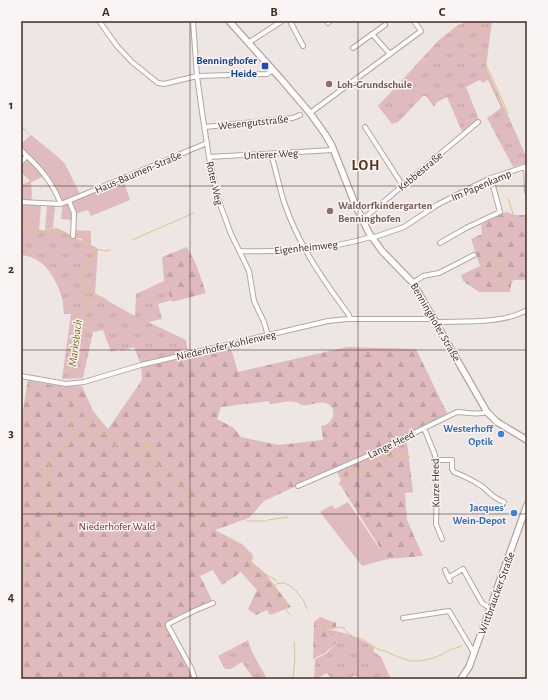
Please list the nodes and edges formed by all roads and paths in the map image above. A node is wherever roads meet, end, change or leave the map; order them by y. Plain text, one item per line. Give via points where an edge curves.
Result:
1 (99, 21) edge
2 (194, 21) edge
3 (229, 21) edge
4 (271, 21) edge
5 (282, 21) edge
6 (290, 21) edge
7 (414, 21) edge
8 (385, 25) dead end
9 (274, 26) junction
10 (372, 34) junction
11 (248, 43) junction
12 (303, 46) dead end
13 (353, 48) dead end
14 (390, 54) junction
15 (273, 70) junction
16 (197, 76) junction
17 (310, 113) junction
18 (300, 115) dead end
19 (478, 122) dead end
20 (205, 127) junction
21 (365, 128) dead end
22 (207, 143) junction
23 (21, 150) edge
24 (333, 150) junction
25 (272, 154) junction
26 (27, 156) junction
27 (209, 158) junction
28 (21, 162) edge
29 (527, 166) edge
30 (491, 178) junction
31 (403, 186) junction
32 (527, 191) edge
33 (69, 201) junction
34 (21, 202) edge
35 (61, 204) junction
36 (362, 220) junction
37 (73, 236) dead end
38 (372, 238) junction
39 (440, 243) dead end
40 (305, 250) junction
41 (240, 251) junction
42 (474, 255) dead end
43 (413, 282) junction
44 (527, 310) edge
45 (350, 319) junction
46 (435, 320) junction
47 (268, 336) junction
48 (21, 376) edge
49 (486, 412) junction
50 (424, 428) junction
51 (527, 440) edge
52 (436, 460) junction
53 (298, 486) dead end
54 (504, 502) dead end
55 (527, 505) edge
56 (442, 539) dead end
57 (445, 570) dead end
58 (213, 603) dead end
59 (490, 608) junction
60 (403, 618) dead end
61 (474, 653) junction
62 (195, 679) edge
63 (461, 679) edge

1 - 16 street via 132,62 158,83 164,84
2 - 16 street, Roter Weg
3 - 11 main road, Benninghofer Straße
4 - 9 street
5 - 9 street
6 - 12 street
7 - 14 street via 421,32
8 - 10 street
9 - 11 street
10 - 13 street
10 - 14 street
11 - 15 main road, Benninghofer Straße
14 - 17 street
15 - 16 street via 267,74
15 - 17 main road, Benninghofer Straße
16 - 20 street, Roter Weg
17 - 24 main road, Benninghofer Straße
18 - 20 street, Wesengutstraße via 293,118
19 - 31 street, Kebbestraße
20 - 22 street, Roter Weg
21 - 31 street
22 - 27 street, Roter Weg
22 - 33 street, Haus-Bäumen-Straße
23 - 26 street
24 - 25 street, Unterer Weg
24 - 36 main road, Benninghofer Straße
25 - 27 street, Unterer Weg
25 - 40 street via 284,201
26 - 28 street
26 - 35 street via 46,175
27 - 41 street, Roter Weg via 222,212
29 - 30 street, Im Papenkamp
29 - 32 street
30 - 38 street, Im Papenkamp via 437,205 404,228
30 - 39 street via 500,212
31 - 36 street, Kebbestraße
33 - 35 street, Haus-Bäumen-Straße
33 - 37 street via 74,213
34 - 35 street, Haus-Bäumen-Straße
36 - 38 main road, Benninghofer Straße
38 - 40 street, Eigenheimweg
38 - 43 main road, Benninghofer Straße
40 - 41 street, Eigenheimweg
40 - 45 street
41 - 47 street, Roter Weg via 249,271 254,301
42 - 43 street
43 - 46 main road, Benninghofer Straße
44 - 46 street, Niederhofer Kohlenweg via 500,319
45 - 46 street, Niederhofer Kohlenweg
45 - 47 street, Niederhofer Kohlenweg via 328,321
46 - 49 main road, Benninghofer Straße
47 - 48 street, Niederhofer Kohlenweg via 135,366 78,383 66,384
49 - 50 street, Lange Heed via 457,412
49 - 51 main road, Benninghofer Straße via 496,422
50 - 52 street, Kurze Heed
50 - 53 street, Lange Heed
52 - 54 street via 452,460 452,471
52 - 56 street, Kurze Heed via 436,524
55 - 59 main road, Wittbräucker Straße
57 - 59 street via 450,579 463,569 483,604
58 - 62 street via 168,624
59 - 61 main road, Wittbräucker Straße
60 - 61 street via 449,611
61 - 63 main road, Wittbräucker Straße

